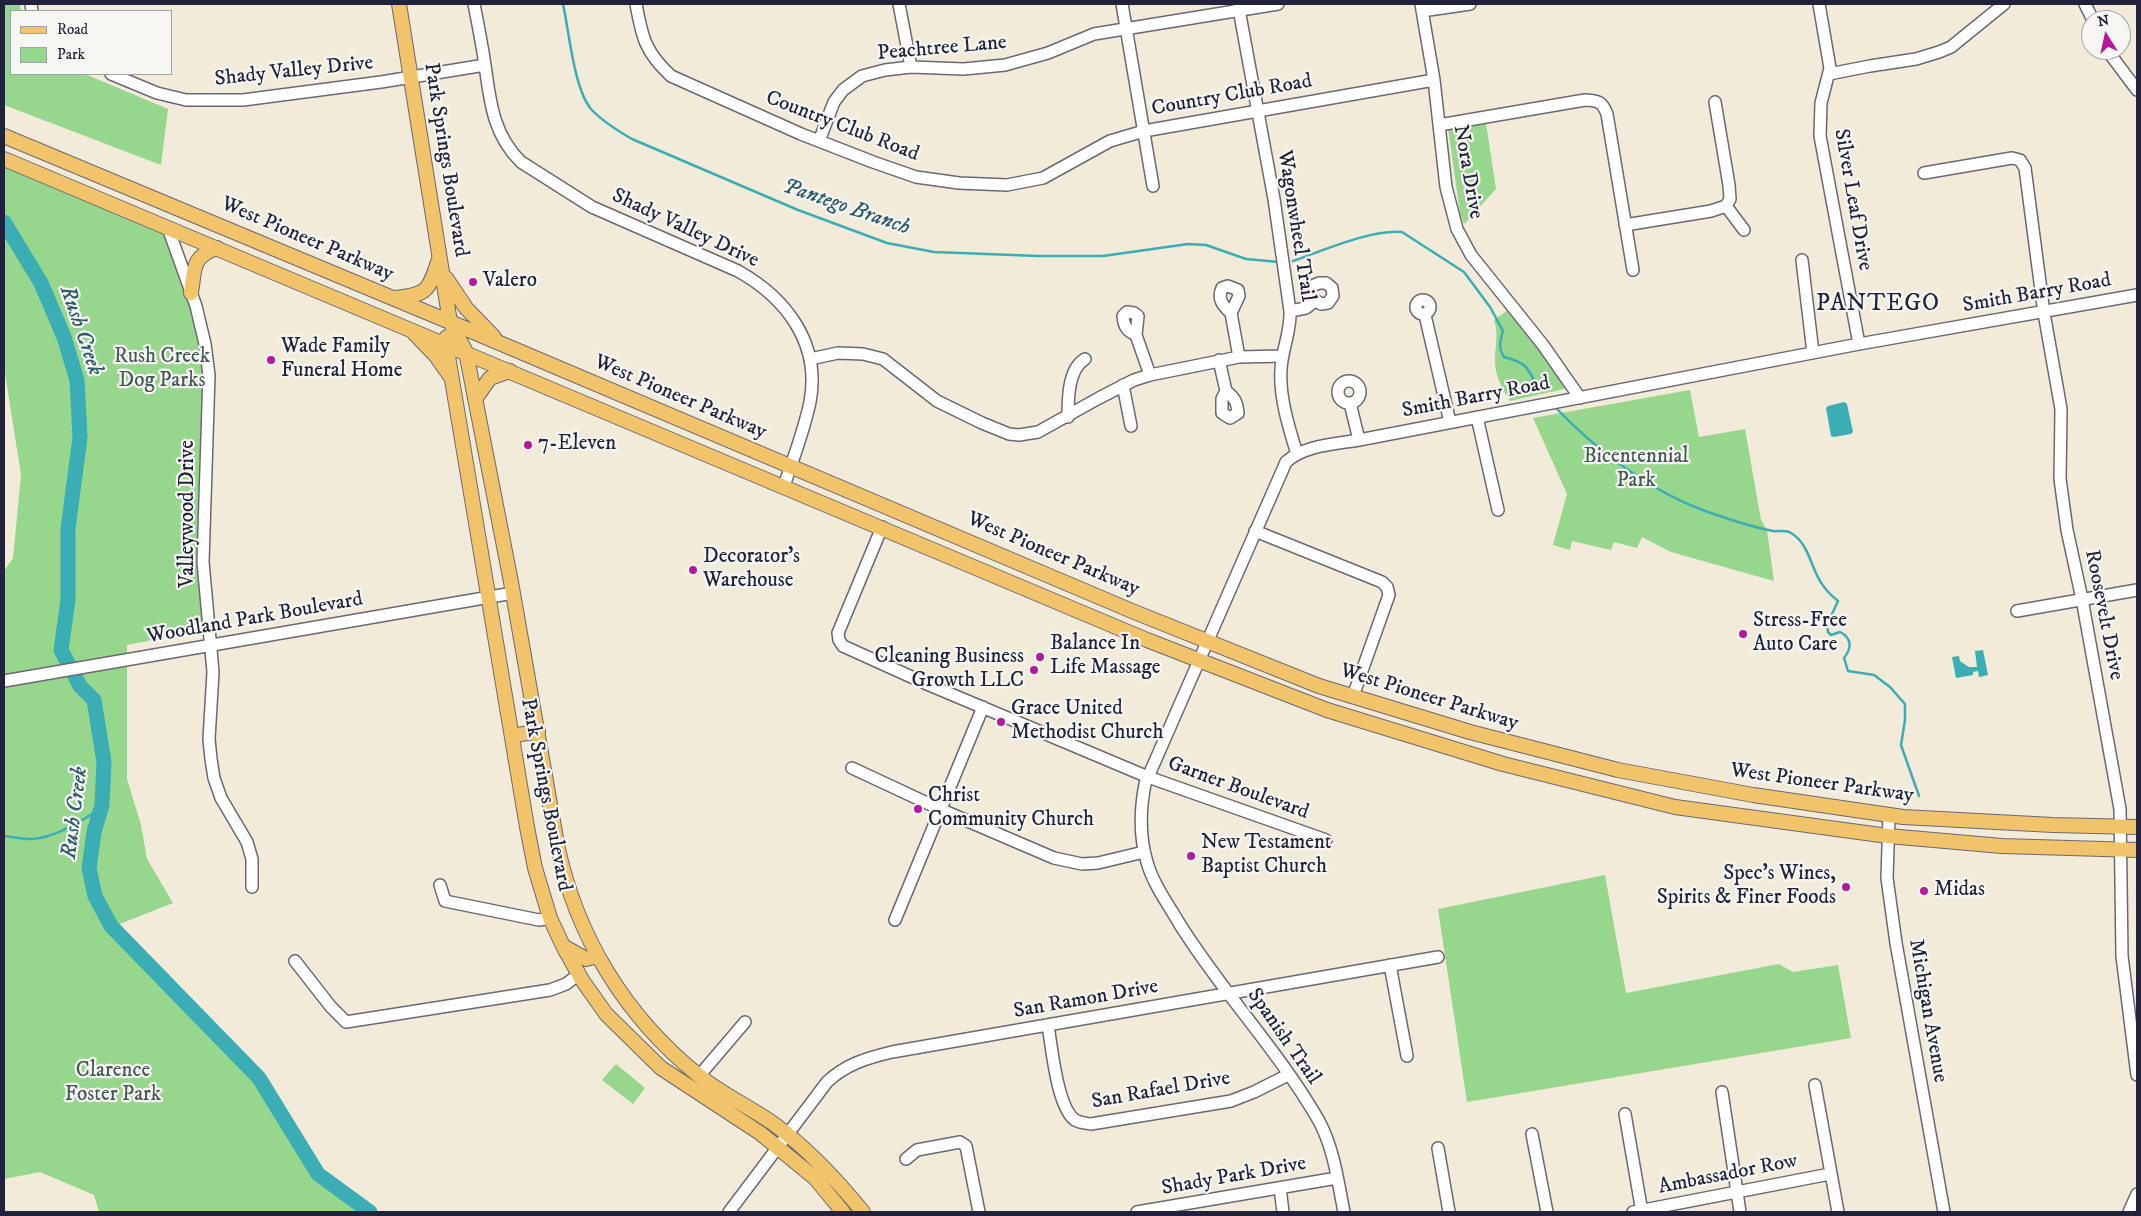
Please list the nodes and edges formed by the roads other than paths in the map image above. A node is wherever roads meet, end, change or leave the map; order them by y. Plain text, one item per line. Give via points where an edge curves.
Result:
1 (399, 4) edge
2 (474, 4) edge
3 (636, 4) edge
4 (899, 4) edge
5 (1122, 4) edge
6 (1278, 4) edge
7 (1470, 4) edge
8 (1819, 4) edge
9 (2004, 4) edge
10 (1238, 7) edge
11 (1421, 7) edge
12 (1126, 29) junction
13 (2114, 60) edge
14 (484, 65) junction
15 (911, 67) junction
16 (1829, 74) junction
17 (113, 75) edge
18 (411, 76) junction
19 (1434, 80) junction
20 (2137, 90) edge
21 (1715, 102) dead end
22 (1258, 111) junction
23 (1439, 125) junction
24 (1144, 131) junction
25 (4, 136) edge
26 (819, 142) junction
27 (4, 159) edge
28 (1924, 173) dead end
29 (1153, 186) dead end
30 (1726, 206) junction
31 (1625, 225) junction
32 (168, 228) junction
33 (1744, 230) dead end
34 (217, 248) junction
35 (440, 256) junction
36 (1802, 260) dead end
37 (1633, 270) dead end
38 (443, 273) junction
39 (191, 293) junction
40 (2137, 295) edge
41 (393, 298) junction
42 (1315, 301) dead end
43 (1290, 311) junction
44 (1231, 313) dead end
45 (2044, 313) junction
46 (1425, 315) dead end
47 (450, 322) junction
48 (408, 328) junction
49 (1136, 336) dead end
50 (446, 344) junction
51 (502, 344) junction
52 (1859, 344) junction
53 (466, 352) junction
54 (1813, 353) junction
55 (1283, 356) junction
56 (1239, 357) junction
57 (810, 359) junction
58 (1085, 360) dead end
59 (1219, 360) junction
60 (510, 371) junction
61 (1150, 375) junction
62 (452, 378) junction
63 (1123, 385) junction
64 (1226, 391) dead end
65 (1580, 398) junction
66 (476, 399) junction
67 (1350, 402) dead end
68 (1068, 416) junction
69 (1477, 417) junction
70 (1450, 422) junction
71 (1131, 426) dead end
72 (1359, 440) junction
73 (1297, 454) junction
74 (790, 467) junction
75 (490, 470) junction
76 (468, 474) junction
77 (784, 486) junction
78 (1498, 510) dead end
79 (882, 527) junction
80 (1255, 531) junction
81 (2137, 590) edge
82 (513, 593) junction
83 (488, 598) junction
84 (2082, 599) junction
85 (2017, 611) dead end
86 (1208, 641) junction
87 (212, 645) junction
88 (1200, 660) junction
89 (4, 681) edge
90 (1353, 696) junction
91 (983, 707) junction
92 (538, 731) junction
93 (512, 736) junction
94 (852, 768) dead end
95 (1148, 777) junction
96 (942, 810) junction
97 (1889, 816) junction
98 (2121, 826) junction
99 (2137, 826) edge
100 (1888, 836) junction
101 (1326, 840) dead end
102 (2121, 850) junction
103 (2137, 850) edge
104 (1144, 852) junction
105 (440, 885) dead end
106 (252, 887) dead end
107 (550, 918) junction
108 (895, 920) dead end
109 (563, 946) junction
110 (597, 956) junction
111 (1438, 957) dead end
112 (295, 961) dead end
113 (1390, 965) junction
114 (579, 974) junction
115 (1229, 994) junction
116 (746, 1022) dead end
117 (1048, 1026) junction
118 (1407, 1056) dead end
119 (1288, 1075) junction
120 (2137, 1075) edge
121 (699, 1076) junction
122 (1815, 1085) dead end
123 (1722, 1092) dead end
124 (1625, 1114) dead end
125 (787, 1134) junction
126 (1532, 1134) dead end
127 (777, 1147) junction
128 (1438, 1148) dead end
129 (906, 1160) dead end
130 (1830, 1174) junction
131 (1337, 1178) junction
132 (1280, 1188) junction
133 (1737, 1192) junction
134 (2137, 1194) edge
135 (1176, 1209) edge
136 (729, 1212) edge
137 (843, 1212) edge
138 (862, 1212) edge
139 (979, 1212) edge
140 (1137, 1212) edge
141 (1283, 1212) edge
142 (1344, 1212) edge
143 (1449, 1212) edge
144 (1547, 1212) edge
145 (1639, 1212) edge
146 (1740, 1212) edge
147 (1838, 1212) edge
148 (1944, 1212) edge
149 (2129, 1212) edge

1 - 18 main road, Park Springs Boulevard
2 - 14 street, Shady Valley Drive
3 - 26 street, Country Club Road via 649,52 671,76
4 - 15 street
5 - 12 street
6 - 10 street, Peachtree Lane
7 - 11 street
8 - 16 street, Silver Leaf Drive
9 - 16 street via 1951,47 1939,52
10 - 12 street, Peachtree Lane
10 - 22 street, Wagonwheel Trail
11 - 19 street, Nora Drive
12 - 15 street, Peachtree Lane via 1094,34 1048,53 1005,65 964,69
12 - 24 street
13 - 20 street
14 - 18 street, Shady Valley Drive
14 - 57 street, Shady Valley Drive via 488,96 500,136 512,154 592,207 755,280 790,314
15 - 26 street, Peachtree Lane via 859,77 843,90 834,102
16 - 52 street, Silver Leaf Drive via 1821,103 1820,136
17 - 18 street, Shady Valley Drive via 157,93 203,101 243,100
18 - 35 main road, Park Springs Boulevard
19 - 22 street, Country Club Road
19 - 23 street, Nora Drive
21 - 30 street via 1729,185 1730,199
22 - 24 street, Country Club Road
22 - 43 street, Wagonwheel Trail
23 - 31 street via 1598,100 1607,114
23 - 65 street, Nora Drive via 1449,204 1462,241
24 - 26 street, Country Club Road via 1110,141 1042,178 1007,185 916,177
24 - 29 street
25 - 41 main road, West Pioneer Parkway
27 - 32 main road, West Pioneer Parkway
28 - 45 street, Roosevelt Drive via 2012,158 2020,160 2025,168
30 - 31 street
30 - 33 street
31 - 37 street
32 - 34 main road, West Pioneer Parkway
32 - 39 street, Valleywood Drive
34 - 39 main road via 204,252 196,262
34 - 48 main road, West Pioneer Parkway
35 - 38 main road, Park Springs Boulevard
35 - 41 main road via 428,288 420,294
36 - 54 street
38 - 47 main road, Park Springs Boulevard
38 - 51 main road via 466,308
39 - 87 street, Valleywood Drive via 206,344 209,375 203,562
40 - 45 street, Smith Barry Road
41 - 47 main road, West Pioneer Parkway
42 - 43 street via 1306,308
43 - 55 street, Wagonwheel Trail
44 - 56 street
45 - 52 street, Smith Barry Road
45 - 84 street, Roosevelt Drive via 2061,409 2060,479
46 - 70 street
47 - 50 main road, Park Springs Boulevard
47 - 51 main road, West Pioneer Parkway
47 - 53 main road, Park Springs Boulevard
48 - 50 main road, West Pioneer Parkway
48 - 62 main road via 424,342
49 - 61 street
50 - 53 main road, West Pioneer Parkway
50 - 62 main road, Park Springs Boulevard
51 - 74 main road, West Pioneer Parkway
52 - 54 street, Smith Barry Road
53 - 60 main road, West Pioneer Parkway
53 - 66 main road, Park Springs Boulevard
54 - 65 street, Smith Barry Road
55 - 56 street
55 - 73 street, Wagonwheel Trail via 1281,381
56 - 59 street
57 - 68 street via 838,353 883,359 937,401 1009,434 1038,432
57 - 74 street, Shady Valley Drive via 810,401
58 - 68 street via 1079,363 1068,392
59 - 61 street
59 - 64 street
60 - 66 main road via 490,378
60 - 77 main road, West Pioneer Parkway
61 - 63 street
62 - 76 main road, Park Springs Boulevard
63 - 68 street
63 - 71 street
65 - 69 street, Smith Barry Road
66 - 75 main road, Park Springs Boulevard
67 - 72 street
69 - 70 street, Smith Barry Road
69 - 78 street
70 - 72 street, Smith Barry Road
72 - 73 street, Smith Barry Road
73 - 80 street via 1282,467
74 - 77 street, Shady Valley Drive
74 - 86 main road, West Pioneer Parkway
75 - 76 main road
75 - 82 main road, Park Springs Boulevard
76 - 83 main road, Park Springs Boulevard
77 - 79 main road, West Pioneer Parkway
79 - 88 main road, West Pioneer Parkway
79 - 91 street, Garner Boulevard via 838,633 843,646
80 - 86 street
80 - 90 street via 1382,582 1387,587 1389,595
81 - 84 street
82 - 83 street, Woodland Park Boulevard
82 - 92 main road, Park Springs Boulevard
83 - 87 street, Woodland Park Boulevard
83 - 93 main road, Park Springs Boulevard
84 - 85 street
84 - 98 street, Roosevelt Drive
86 - 88 street
86 - 90 main road, West Pioneer Parkway
87 - 89 street, Woodland Park Boulevard
87 - 106 street, Valleywood Drive via 210,739 214,778 221,798 247,842 252,859
88 - 95 street
88 - 100 main road, West Pioneer Parkway via 1327,710 1502,764 1675,807
90 - 97 main road, West Pioneer Parkway via 1470,732 1618,770
91 - 95 street, Garner Boulevard
91 - 96 street
92 - 93 main road
92 - 110 main road, Park Springs Boulevard via 563,874
93 - 107 main road, Park Springs Boulevard via 531,851
94 - 96 street
95 - 101 street, Garner Boulevard
95 - 104 street via 1140,822
96 - 104 street via 1054,858 1082,864
96 - 108 street
97 - 98 main road, West Pioneer Parkway
97 - 100 street, Michigan Avenue
98 - 99 main road, West Pioneer Parkway
98 - 102 street, Roosevelt Drive
100 - 102 main road, West Pioneer Parkway via 2002,846
100 - 148 street, Michigan Avenue via 1887,878 1896,943
102 - 103 main road, West Pioneer Parkway
102 - 120 street, Roosevelt Drive via 2122,956
104 - 115 street, Spanish Trail via 1163,896
105 - 107 street via 445,901 539,920
107 - 109 main road, Park Springs Boulevard
109 - 110 main road via 586,959
109 - 114 main road, Park Springs Boulevard
110 - 121 main road, Park Springs Boulevard via 643,1023
111 - 113 street, San Ramon Drive
112 - 114 street via 346,1022 550,990
113 - 115 street, San Ramon Drive
113 - 118 street
114 - 127 main road, Park Springs Boulevard via 606,1014 661,1068
115 - 117 street, San Ramon Drive
115 - 119 street, Spanish Trail
116 - 121 street
117 - 119 street, San Rafael Drive via 1062,1098 1067,1111 1078,1122 1091,1124 1231,1101
117 - 125 street, San Ramon Drive via 892,1052 857,1061 827,1082
119 - 131 street, Spanish Trail via 1326,1136
121 - 125 main road, Park Springs Boulevard
122 - 130 street
123 - 133 street
124 - 145 street
125 - 127 street, San Ramon Drive
125 - 138 main road, Park Springs Boulevard via 813,1156
126 - 144 street
127 - 136 street, San Ramon Drive
127 - 137 main road, Park Springs Boulevard via 815,1178
128 - 143 street
129 - 139 street via 917,1150 960,1142 966,1146
130 - 133 street, Ambassador Row
130 - 147 street
131 - 132 street, Shady Park Drive
131 - 142 street, Spanish Trail
132 - 135 street, Shady Park Drive
132 - 141 street
133 - 145 street, Ambassador Row
133 - 146 street
134 - 149 street
135 - 140 street, Shady Park Drive

